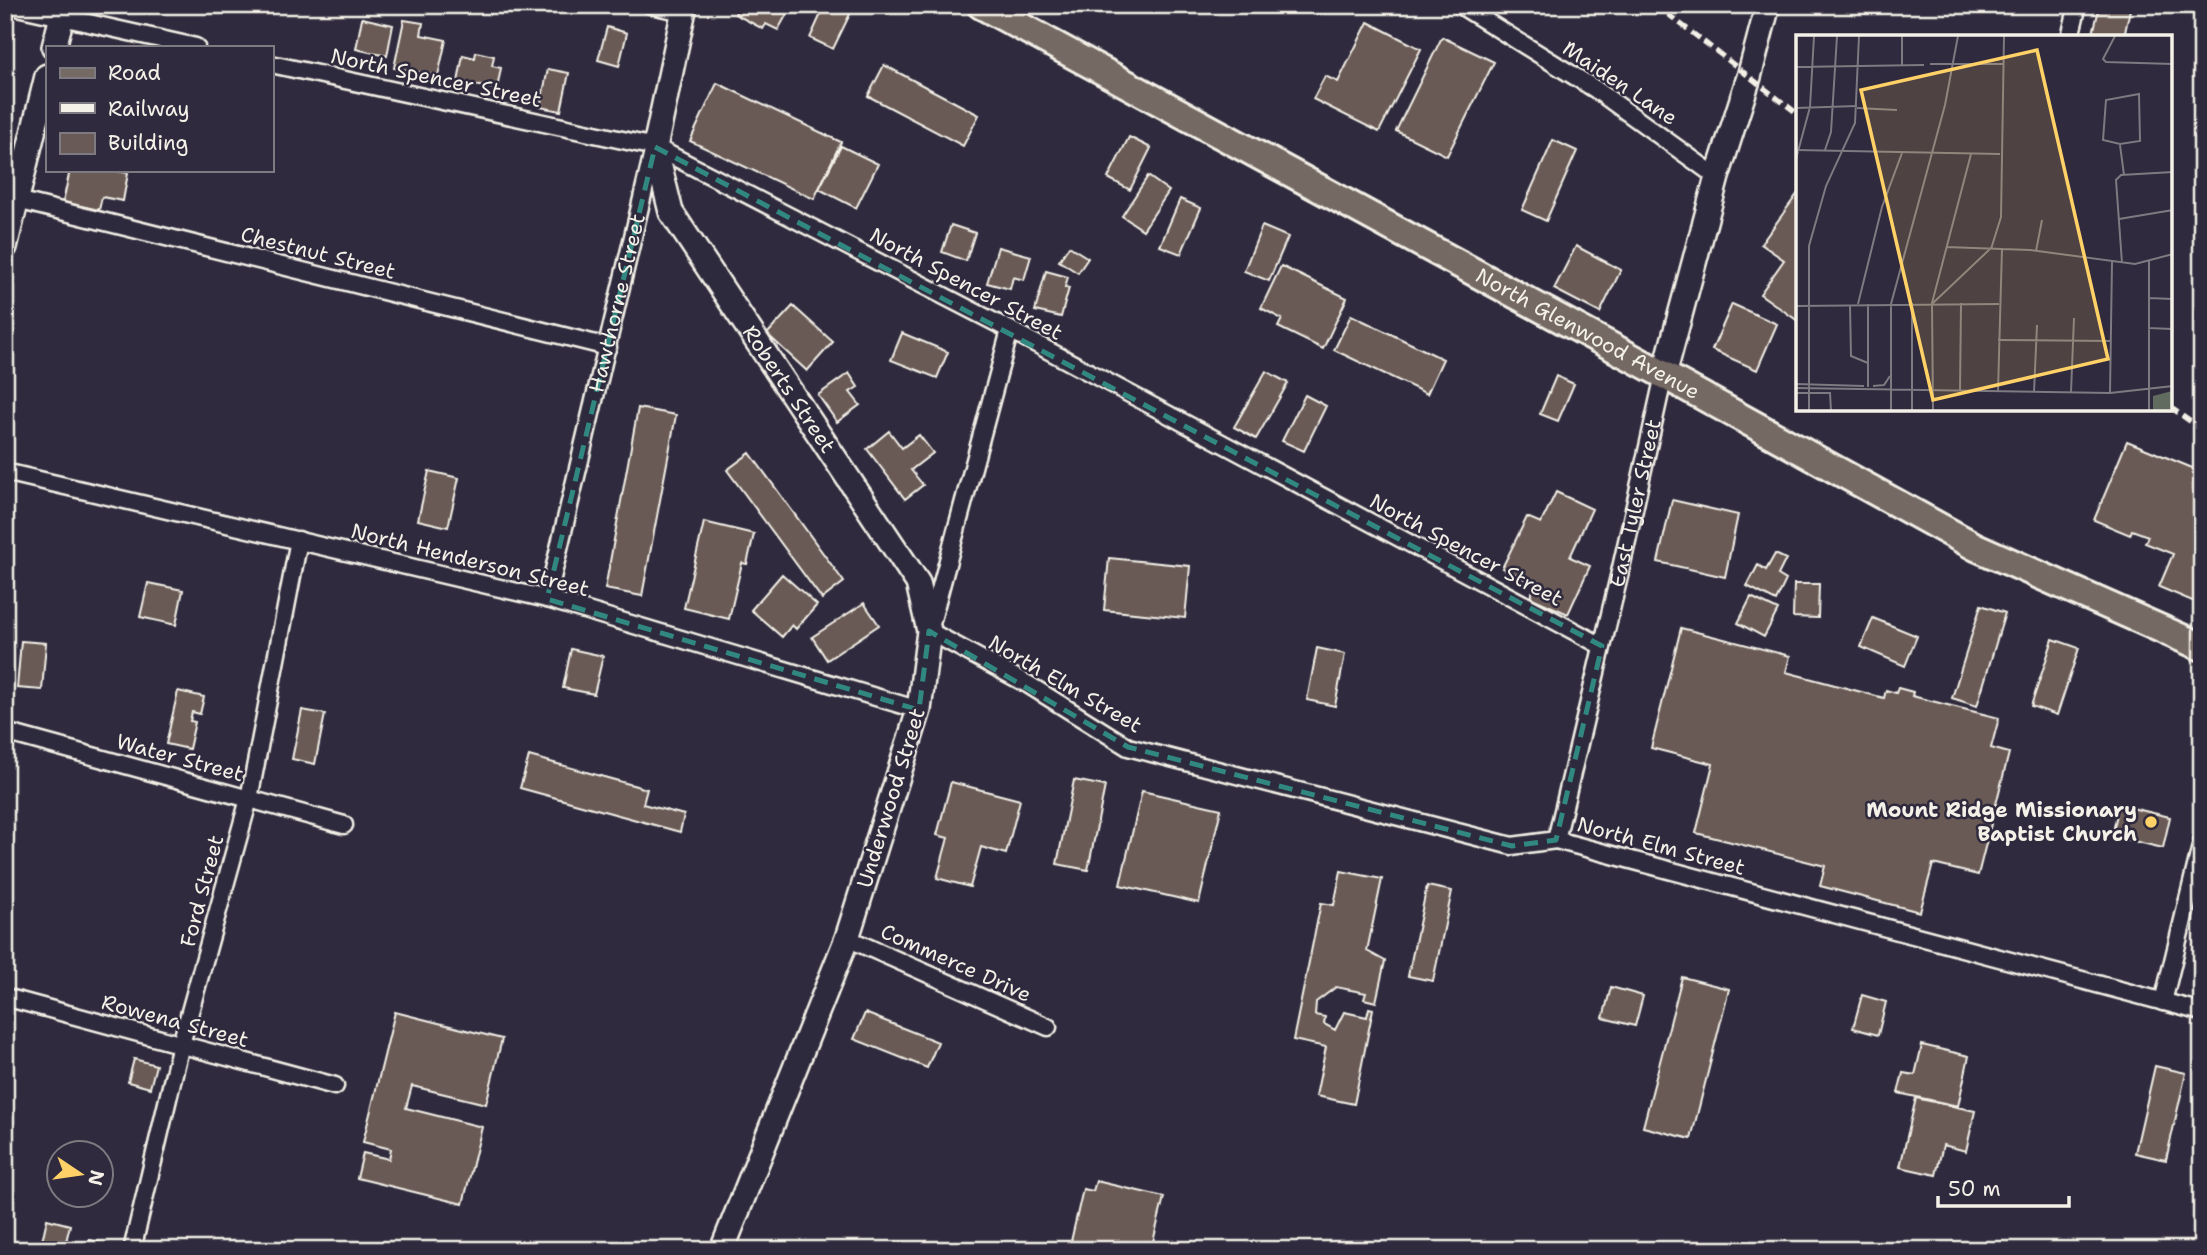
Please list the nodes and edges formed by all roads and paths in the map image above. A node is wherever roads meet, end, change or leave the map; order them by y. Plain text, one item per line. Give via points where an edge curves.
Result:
1 (8, 5) edge
2 (651, 5) edge
3 (981, 5) edge
4 (1460, 5) edge
5 (1768, 5) edge
6 (2078, 5) edge
7 (684, 9) edge
8 (63, 12) edge
9 (2070, 35) edge
10 (54, 46) edge
11 (192, 46) edge
12 (273, 64) edge
13 (46, 80) edge
14 (655, 146) junction
15 (1717, 177) junction
16 (17, 200) junction
17 (5, 247) edge
18 (1010, 330) junction
19 (608, 347) junction
20 (1664, 375) junction
21 (5, 472) edge
22 (299, 540) junction
23 (547, 599) junction
24 (929, 631) junction
25 (1601, 646) junction
26 (2202, 647) edge
27 (919, 709) junction
28 (5, 732) edge
29 (249, 799) junction
30 (344, 825) dead end
31 (1556, 840) junction
32 (2202, 842) edge
33 (847, 938) junction
34 (5, 997) edge
35 (2164, 1002) junction
36 (2202, 1012) edge
37 (1048, 1027) dead end
38 (181, 1044) junction
39 (335, 1086) dead end
40 (132, 1250) edge
41 (722, 1250) edge

1 - 8 street
2 - 7 street
3 - 20 main road, North Glenwood Avenue
4 - 15 street, Maiden Lane via 1595,89
5 - 15 street, East Tyler Street
6 - 9 street
7 - 14 street, Hawthorne Street
8 - 10 street
8 - 11 street
12 - 14 street, North Spencer Street
13 - 16 street
14 - 18 street, North Spencer Street
14 - 19 street, Hawthorne Street
14 - 24 street, Roberts Street via 671,212 918,583
15 - 20 street, East Tyler Street
16 - 17 street
16 - 19 street, Chestnut Street
18 - 24 street, Underwood Street
18 - 25 street, North Spencer Street
19 - 23 street, Hawthorne Street
20 - 25 street, East Tyler Street
20 - 26 main road, North Glenwood Avenue via 1976,547
21 - 22 street, North Henderson Street
22 - 23 street, North Henderson Street
22 - 29 street, Ford Street
23 - 27 street, North Henderson Street
24 - 27 street, Underwood Street
24 - 31 street, North Elm Street via 1029,685 1128,747 1513,846
25 - 31 street, East Tyler Street
27 - 33 street, Underwood Street
28 - 29 street, Water Street
29 - 30 street, Water Street
29 - 38 street, Ford Street
31 - 35 street, North Elm Street
32 - 35 street
33 - 37 street, Commerce Drive
33 - 41 street, Underwood Street
34 - 38 street, Rowena Street
35 - 36 street, North Elm Street
38 - 39 street, Rowena Street
38 - 40 street, Ford Street

